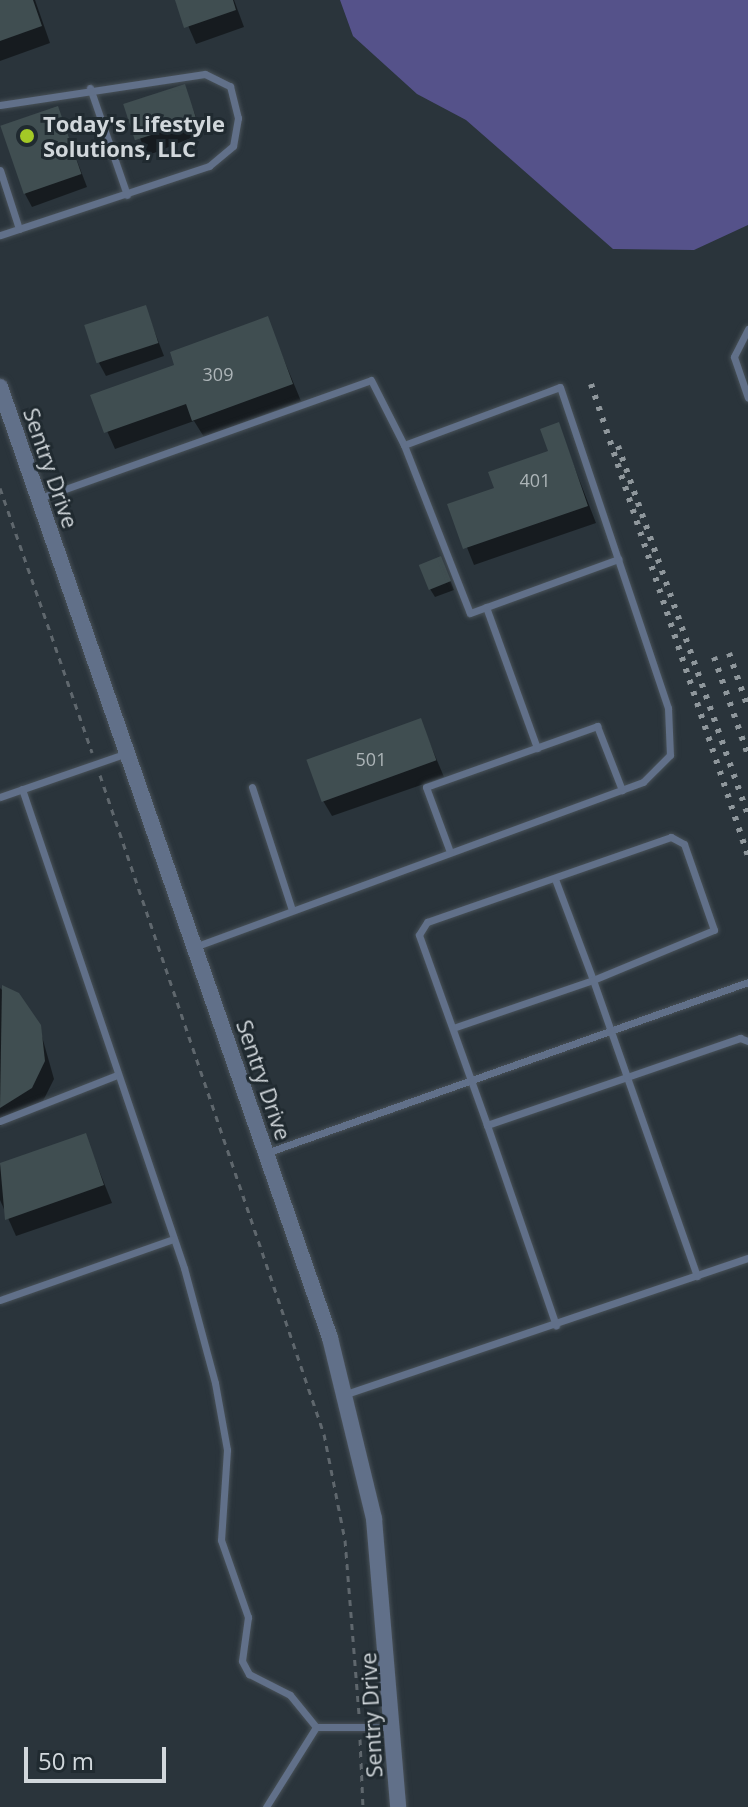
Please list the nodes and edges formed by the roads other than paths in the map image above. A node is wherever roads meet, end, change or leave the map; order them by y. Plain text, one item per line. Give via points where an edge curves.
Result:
1 (90, 88) junction
2 (0, 105) edge
3 (0, 170) edge
4 (127, 195) junction
5 (19, 229) junction
6 (0, 235) edge
7 (748, 329) edge
8 (0, 387) edge
9 (748, 398) edge
10 (404, 445) junction
11 (38, 498) junction
12 (618, 559) junction
13 (486, 607) junction
14 (537, 748) junction
15 (127, 753) junction
16 (252, 787) dead end
17 (22, 789) junction
18 (622, 790) junction
19 (0, 797) edge
20 (450, 852) junction
21 (555, 879) junction
22 (292, 910) junction
23 (194, 947) junction
24 (593, 980) junction
25 (748, 982) edge
26 (453, 1028) junction
27 (611, 1031) junction
28 (748, 1041) edge
29 (114, 1076) junction
30 (627, 1077) junction
31 (472, 1080) junction
32 (0, 1121) edge
33 (487, 1125) junction
34 (266, 1153) junction
35 (173, 1239) junction
36 (748, 1258) edge
37 (697, 1276) junction
38 (0, 1300) edge
39 (556, 1325) junction
40 (346, 1394) junction
41 (316, 1727) junction
42 (394, 1727) junction
43 (266, 1807) edge
44 (398, 1807) edge

1 - 2 lane
1 - 4 lane
1 - 4 lane via 205,74 230,86 238,118 233,146 209,166
3 - 5 lane
4 - 5 lane
5 - 6 lane
7 - 9 lane via 734,357
8 - 11 street, Sentry Drive
10 - 11 lane via 371,380
10 - 12 lane via 560,387
10 - 13 lane via 470,613
11 - 15 street, Sentry Drive
12 - 13 lane
12 - 18 lane via 668,708 670,755 643,782
13 - 14 lane
14 - 18 lane via 597,726
14 - 20 lane via 426,787
15 - 17 lane
15 - 23 street, Sentry Drive
16 - 22 lane
17 - 19 lane
17 - 29 lane
18 - 20 lane
20 - 22 lane
21 - 24 lane
21 - 24 lane via 671,837 684,844 714,930
21 - 26 lane via 427,922 419,935
22 - 23 lane
23 - 34 street, Sentry Drive
24 - 26 lane
24 - 27 lane
25 - 27 lane
26 - 31 lane
27 - 30 lane
27 - 31 lane
28 - 30 lane
29 - 32 lane
29 - 35 lane
30 - 33 lane
30 - 37 lane
31 - 33 lane
31 - 34 lane
33 - 39 lane
34 - 40 street, Sentry Drive
35 - 38 lane
35 - 41 lane via 227,1450 221,1540 248,1617 242,1661 249,1674 290,1695
36 - 37 lane
37 - 39 lane
39 - 40 lane
40 - 42 street, Sentry Drive via 374,1519
41 - 42 lane
41 - 43 lane
42 - 44 street, Sentry Drive

